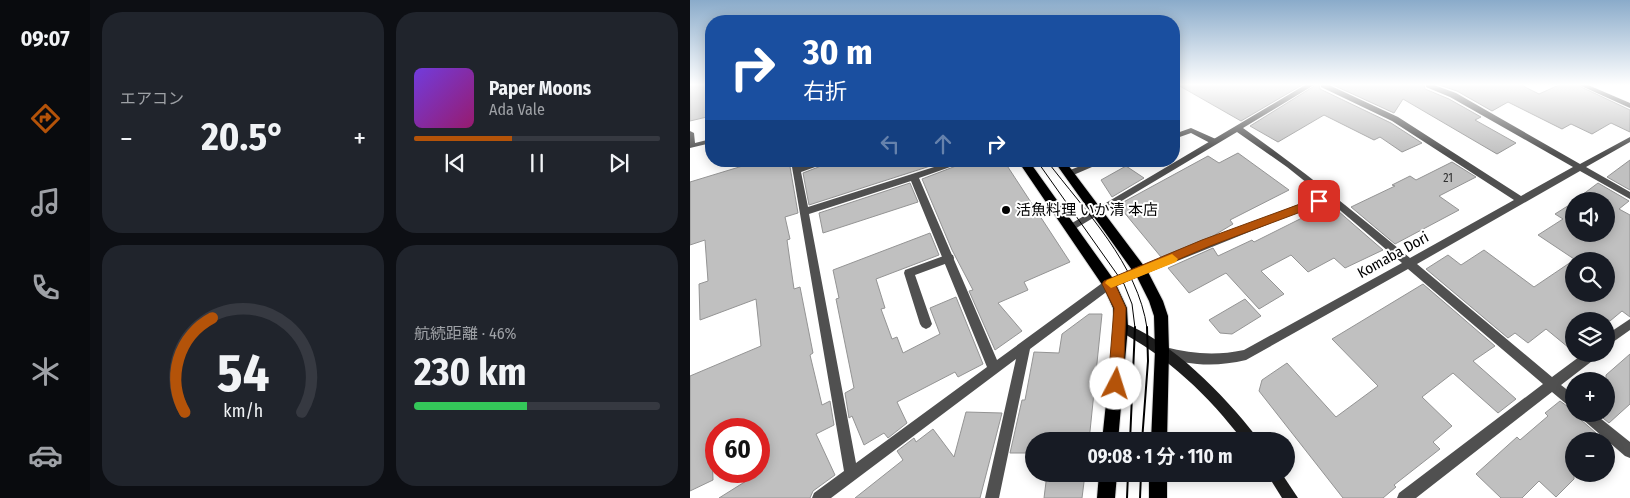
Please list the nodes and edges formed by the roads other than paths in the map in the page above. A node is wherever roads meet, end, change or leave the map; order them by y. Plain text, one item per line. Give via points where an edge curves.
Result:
1 (1270, 108) edge
2 (1373, 108) edge
3 (1476, 108) edge
4 (1236, 128) junction
5 (690, 133) edge
6 (1180, 135) edge
7 (1630, 139) edge
8 (705, 142) edge
9 (1215, 142) junction
10 (1180, 163) edge
11 (796, 167) edge
12 (945, 167) edge
13 (1027, 167) edge
14 (1063, 167) edge
15 (1086, 167) edge
16 (1173, 167) edge
17 (1580, 168) junction
18 (1068, 174) junction
19 (914, 177) junction
20 (1329, 196) junction
21 (1630, 196) edge
22 (1521, 200) junction
23 (804, 212) junction
24 (1096, 213) junction
25 (1070, 228) junction
26 (949, 258) junction
27 (1408, 264) junction
28 (1141, 272) junction
29 (1108, 284) junction
30 (926, 324) dead end
31 (1630, 324) edge
32 (1121, 328) junction
33 (1615, 335) edge
34 (1025, 345) junction
35 (1162, 351) junction
36 (1582, 362) edge
37 (994, 368) junction
38 (1552, 385) junction
39 (1565, 396) edge
40 (1596, 422) edge
41 (1111, 432) edge
42 (1159, 432) edge
43 (1245, 432) edge
44 (1630, 450) edge
45 (851, 474) junction
46 (1107, 482) edge
47 (1158, 482) edge
48 (1280, 482) edge
49 (819, 498) edge
50 (992, 498) edge
51 (1106, 498) edge
52 (1158, 498) edge
53 (1291, 498) edge
54 (1404, 498) edge

1 - 4 street
2 - 22 street via 1395,119
3 - 17 street
4 - 9 street
4 - 20 street
5 - 8 street via 691,146
6 - 9 street via 1191,130
7 - 17 street, Komaba Dori
9 - 10 street
11 - 23 street
12 - 19 street
13 - 25 main road
14 - 18 main road
15 - 18 street
16 - 24 street
17 - 21 street
17 - 22 street, Komaba Dori
18 - 24 main road
19 - 23 street
19 - 26 street
20 - 27 street
20 - 28 street via 1206,243
22 - 27 street, Komaba Dori
23 - 45 street
24 - 25 street
24 - 28 main road
25 - 29 main road
26 - 30 street via 909,273
26 - 37 street
27 - 35 street, Komaba Dori via 1246,355 1197,361
27 - 38 street
28 - 29 street
28 - 35 main road via 1161,316
29 - 32 main road via 1120,308
29 - 34 street
31 - 33 street
32 - 35 street via 1136,333
32 - 41 main road
34 - 37 street
34 - 50 street
35 - 42 main road
35 - 43 street via 1233,416
36 - 38 street
37 - 45 street
38 - 39 street
38 - 54 street
40 - 44 street
45 - 49 street
46 - 51 main road
47 - 52 main road
48 - 53 street

